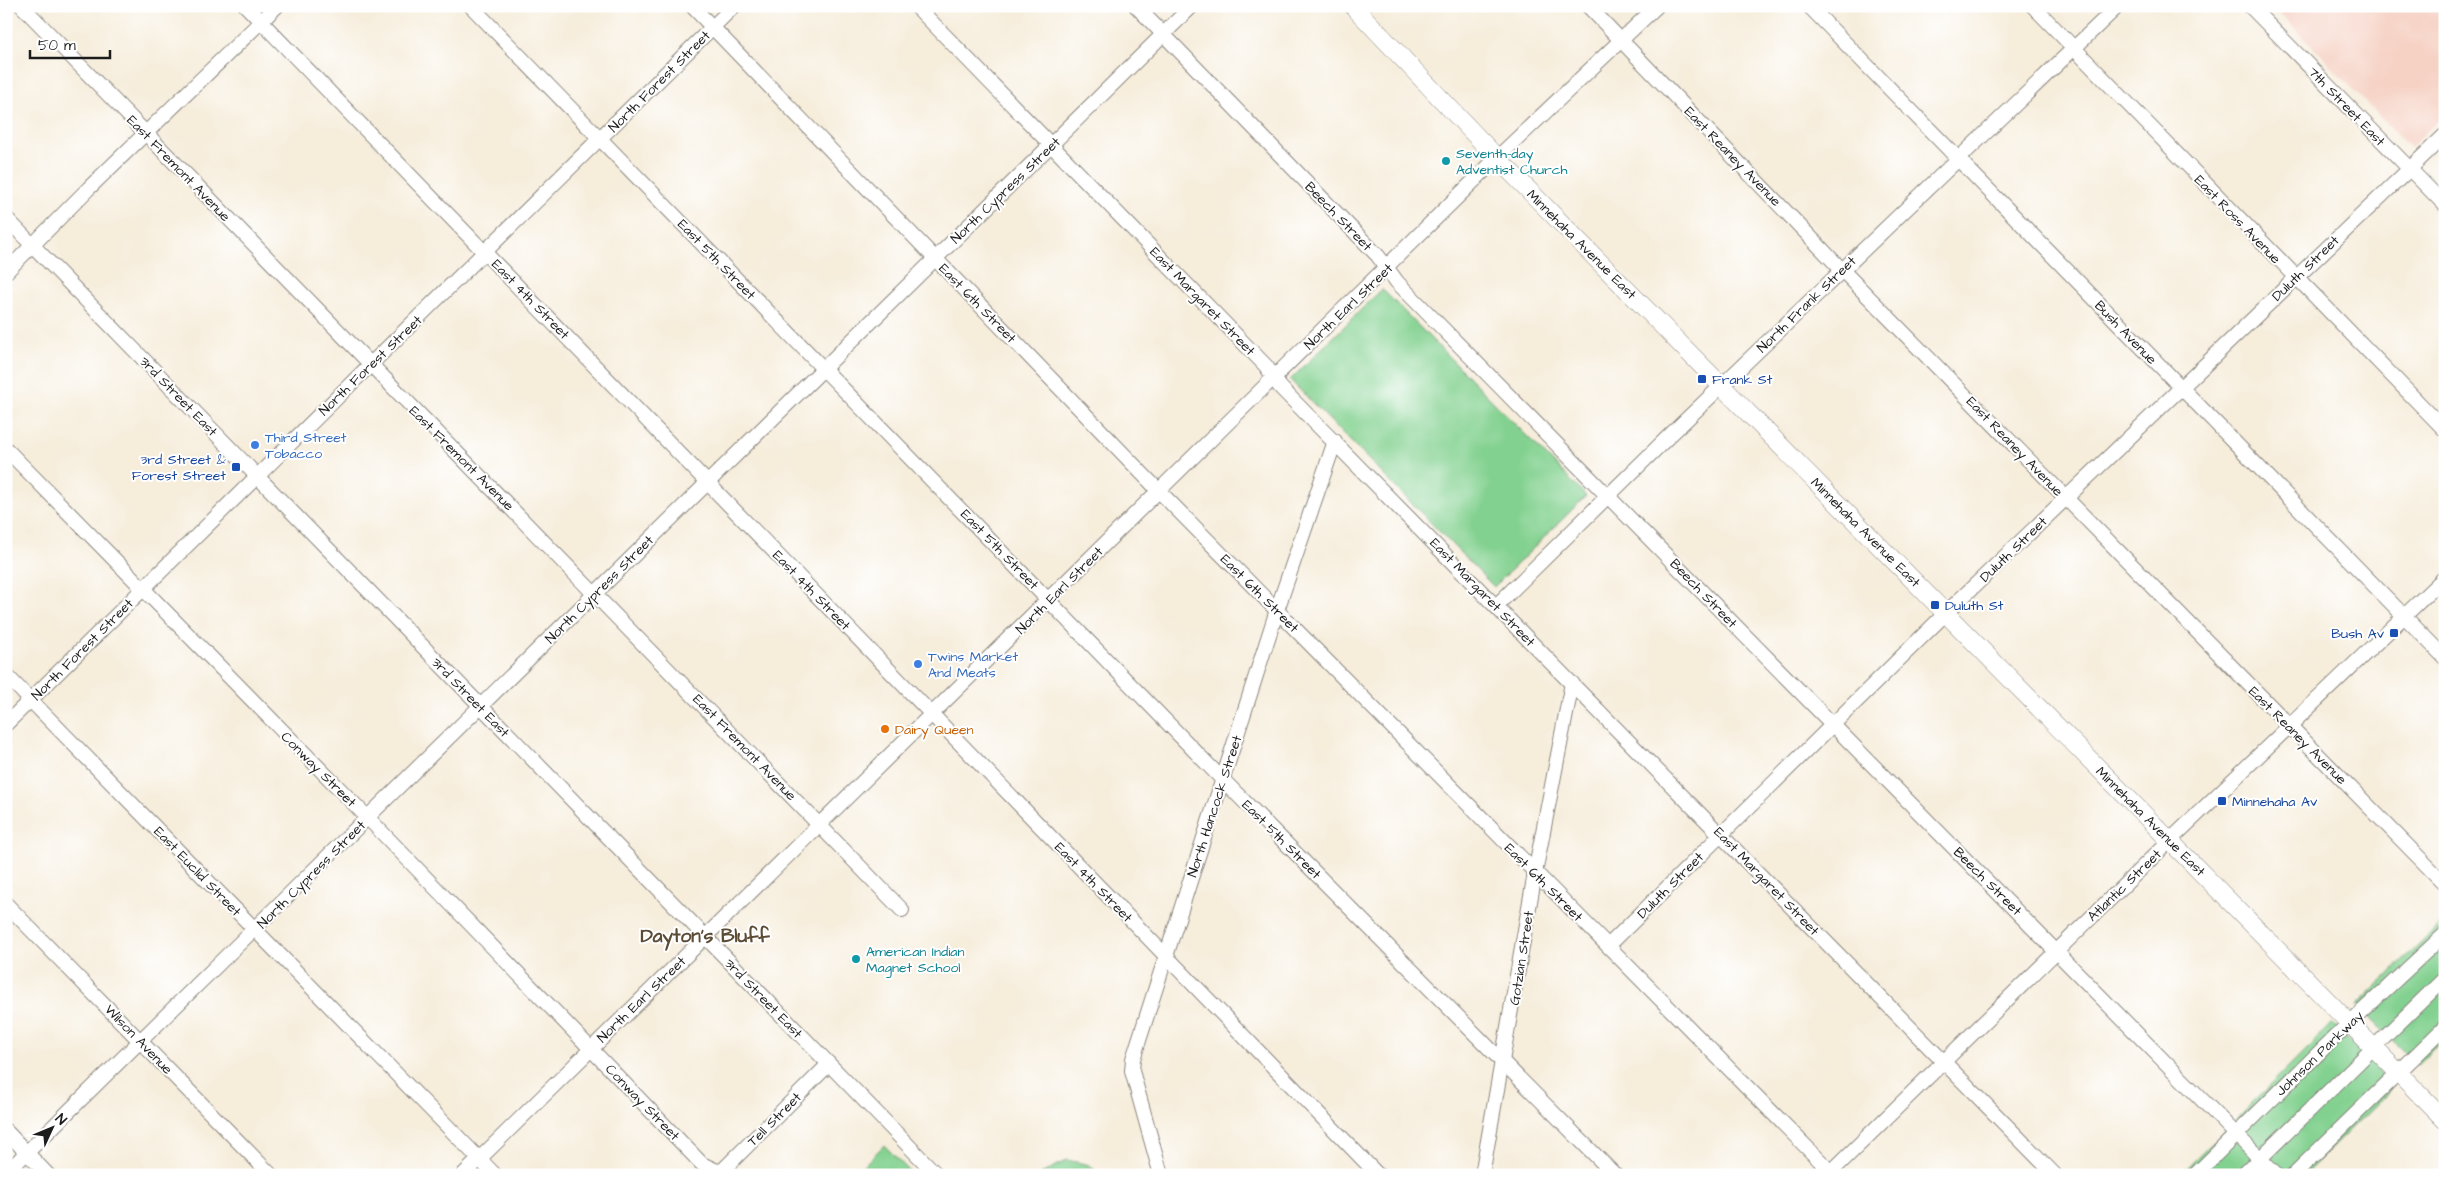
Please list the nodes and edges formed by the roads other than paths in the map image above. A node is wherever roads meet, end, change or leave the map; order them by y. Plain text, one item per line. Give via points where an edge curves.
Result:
1 (22, 6) edge
2 (246, 6) edge
3 (277, 6) edge
4 (471, 6) edge
5 (692, 6) edge
6 (734, 6) edge
7 (916, 6) edge
8 (1136, 6) edge
9 (1192, 6) edge
10 (1354, 6) edge
11 (1588, 6) edge
12 (1657, 6) edge
13 (1809, 6) edge
14 (2033, 6) edge
15 (2118, 6) edge
16 (2250, 6) edge
17 (261, 22) junction
18 (713, 28) junction
19 (1164, 35) junction
20 (1621, 40) junction
21 (2074, 49) junction
22 (147, 134) junction
23 (2445, 135) edge
24 (599, 140) junction
25 (1052, 146) junction
26 (1498, 158) junction
27 (1957, 159) junction
28 (2409, 169) junction
29 (2445, 205) edge
30 (6, 218) edge
31 (33, 246) junction
32 (486, 252) junction
33 (934, 258) junction
34 (1387, 267) junction
35 (1842, 270) junction
36 (6, 272) edge
37 (2295, 278) junction
38 (370, 365) junction
39 (823, 368) junction
40 (1274, 378) junction
41 (1722, 386) junction
42 (2181, 388) junction
43 (2445, 430) edge
44 (1335, 441) junction
45 (6, 449) edge
46 (258, 477) junction
47 (708, 482) junction
48 (1159, 491) junction
49 (1608, 496) junction
50 (2066, 498) junction
51 (2445, 577) edge
52 (142, 590) junction
53 (595, 593) junction
54 (1049, 600) junction
55 (1497, 605) junction
56 (1277, 610) junction
57 (1946, 613) junction
58 (2404, 616) junction
59 (2445, 658) edge
60 (6, 675) edge
61 (1572, 683) junction
62 (31, 700) junction
63 (481, 706) junction
64 (932, 714) junction
65 (6, 724) edge
66 (1833, 724) junction
67 (2289, 726) junction
68 (1222, 779) junction
69 (367, 817) junction
70 (819, 823) junction
71 (1722, 834) junction
72 (2170, 841) junction
73 (1535, 873) junction
74 (2445, 884) edge
75 (6, 904) edge
76 (902, 910) dead end
77 (256, 930) junction
78 (2445, 934) edge
79 (705, 937) junction
80 (1608, 946) junction
81 (2057, 951) junction
82 (1166, 956) junction
83 (2445, 978) edge
84 (2350, 1023) junction
85 (2445, 1027) edge
86 (140, 1041) junction
87 (2373, 1046) junction
88 (591, 1048) junction
89 (1504, 1062) junction
90 (1943, 1062) junction
91 (829, 1064) junction
92 (2398, 1072) junction
93 (2445, 1120) edge
94 (6, 1132) edge
95 (2236, 1134) junction
96 (27, 1153) junction
97 (479, 1158) junction
98 (2260, 1159) junction
99 (717, 1171) joint
100 (6, 1173) edge
101 (1831, 1174) edge
102 (48, 1175) edge
103 (271, 1175) edge
104 (463, 1175) edge
105 (495, 1175) edge
106 (937, 1175) edge
107 (1161, 1175) edge
108 (1378, 1175) edge
109 (1482, 1175) edge
110 (1615, 1175) edge
111 (2055, 1175) edge
112 (2196, 1175) edge
113 (2243, 1175) edge
114 (2276, 1175) edge
115 (2293, 1175) edge

1 - 22 street, East Fremont Avenue
2 - 17 street, East 4th Street
3 - 17 street
4 - 24 street, East 5th Street
5 - 18 street, East 6th Street
6 - 18 street, North Forest Street
7 - 25 street, East Margaret Street
8 - 19 street, Beech Street
9 - 19 street, North Cypress Street
10 - 26 main road, Minnehaha Avenue East
11 - 20 street, East Reaney Avenue
12 - 20 street, North Earl Street
13 - 27 street, Bush Avenue
14 - 21 street, East Ross Avenue
15 - 21 street, North Frank Street
16 - 28 street, 7th Street East
17 - 22 street
17 - 32 street, East 4th Street
18 - 24 street, North Forest Street
18 - 33 street, East 6th Street
19 - 25 street, North Cypress Street
19 - 34 street, Beech Street
20 - 26 street, North Earl Street
20 - 35 street, East Reaney Avenue
21 - 27 street, North Frank Street
21 - 37 street, East Ross Avenue
22 - 31 street
22 - 38 street, East Fremont Avenue
23 - 28 street, Duluth Street
24 - 32 street, North Forest Street
24 - 39 street, East 5th Street
25 - 33 street, North Cypress Street
25 - 40 street, East Margaret Street via 1266,366
26 - 34 street, North Earl Street
26 - 41 main road, Minnehaha Avenue East
27 - 35 street, North Frank Street
27 - 42 street, Bush Avenue
28 - 29 street, 7th Street East
28 - 37 street, Duluth Street
30 - 31 street, 3rd Street East
31 - 36 street
31 - 46 street, 3rd Street East
32 - 38 street, North Forest Street
32 - 47 street, East 4th Street
33 - 39 street, North Cypress Street
33 - 48 street, East 6th Street
34 - 40 street, North Earl Street
34 - 49 street, Beech Street via 1396,282
35 - 41 street, North Frank Street
35 - 50 street, East Reaney Avenue
37 - 42 street, Duluth Street
37 - 43 street, East Ross Avenue
38 - 46 street, North Forest Street
38 - 53 street, East Fremont Avenue
39 - 47 street, North Cypress Street
39 - 54 street, East 5th Street
40 - 44 street, East Margaret Street
40 - 48 street, North Earl Street
41 - 49 street, North Frank Street
41 - 57 main road, Minnehaha Avenue East
42 - 50 street, Duluth Street
42 - 58 street, Bush Avenue
44 - 55 street, East Margaret Street
44 - 56 street, North Hancock Street
45 - 52 street, Conway Street
46 - 52 street, North Forest Street
46 - 63 street, 3rd Street East
47 - 53 street, North Cypress Street
47 - 64 street, East 4th Street
48 - 54 street, North Earl Street
48 - 56 street, East 6th Street
49 - 55 street, North Frank Street
49 - 66 street, Beech Street
50 - 57 street, Duluth Street
50 - 67 street, East Reaney Avenue
51 - 58 street, Atlantic Street
52 - 62 street, North Forest Street
52 - 69 street, Conway Street
53 - 63 street, North Cypress Street
53 - 70 street, East Fremont Avenue
54 - 64 street, North Earl Street
54 - 68 street, East 5th Street
55 - 61 street, East Margaret Street
56 - 68 street, North Hancock Street
56 - 73 street, East 6th Street
57 - 66 street, Duluth Street
57 - 72 main road, Minnehaha Avenue East
58 - 59 street, Bush Avenue
58 - 67 street, Atlantic Street
60 - 62 street, East Euclid Street
61 - 71 street, East Margaret Street
61 - 73 street, Gotzian Street
62 - 65 street, North Forest Street
62 - 77 street, East Euclid Street
63 - 69 street, North Cypress Street
63 - 79 street, 3rd Street East
64 - 70 street, North Earl Street
64 - 82 street, East 4th Street
66 - 71 street, Duluth Street
66 - 81 street, Beech Street
67 - 72 street, Atlantic Street
67 - 74 street, East Reaney Avenue
68 - 82 street, North Hancock Street
68 - 89 street, East 5th Street
69 - 77 street, North Cypress Street
69 - 88 street, Conway Street
70 - 76 street, East Fremont Avenue
70 - 79 street, North Earl Street
71 - 80 street, Duluth Street
71 - 90 street, East Margaret Street
72 - 81 street, Atlantic Street
72 - 84 main road, Minnehaha Avenue East
73 - 80 street, East 6th Street
73 - 89 street, Gotzian Street
75 - 86 street, Wilson Avenue
77 - 86 street, North Cypress Street
77 - 97 street, East Euclid Street
78 - 84 street, Johnson Parkway
79 - 88 street, North Earl Street
79 - 91 street, 3rd Street East
80 - 101 street, East 6th Street
81 - 90 street, Atlantic Street
81 - 95 street, Beech Street
82 - 107 street, North Hancock Street via 1132,1072
82 - 108 street, East 4th Street
83 - 87 street
84 - 87 main road, Minnehaha Avenue East
84 - 95 street, Johnson Parkway
85 - 92 street
86 - 96 street, North Cypress Street
86 - 103 street, Wilson Avenue
87 - 92 main road, Minnehaha Avenue East
87 - 98 street
88 - 97 street, North Earl Street
88 - 99 street, Conway Street via 702,1164
89 - 109 street, Gotzian Street
89 - 110 street, East 5th Street
90 - 101 street, Atlantic Street
90 - 111 street, East Margaret Street
91 - 99 street, Tell Street via 728,1166
91 - 106 street, 3rd Street East
92 - 93 main road, Minnehaha Avenue East
92 - 115 street
94 - 96 street
95 - 98 street, Beech Street
95 - 112 street, Johnson Parkway
96 - 100 street, North Cypress Street
96 - 102 street
97 - 104 street, North Earl Street
97 - 105 street, East Euclid Street
98 - 113 street
98 - 114 street, Beech Street

